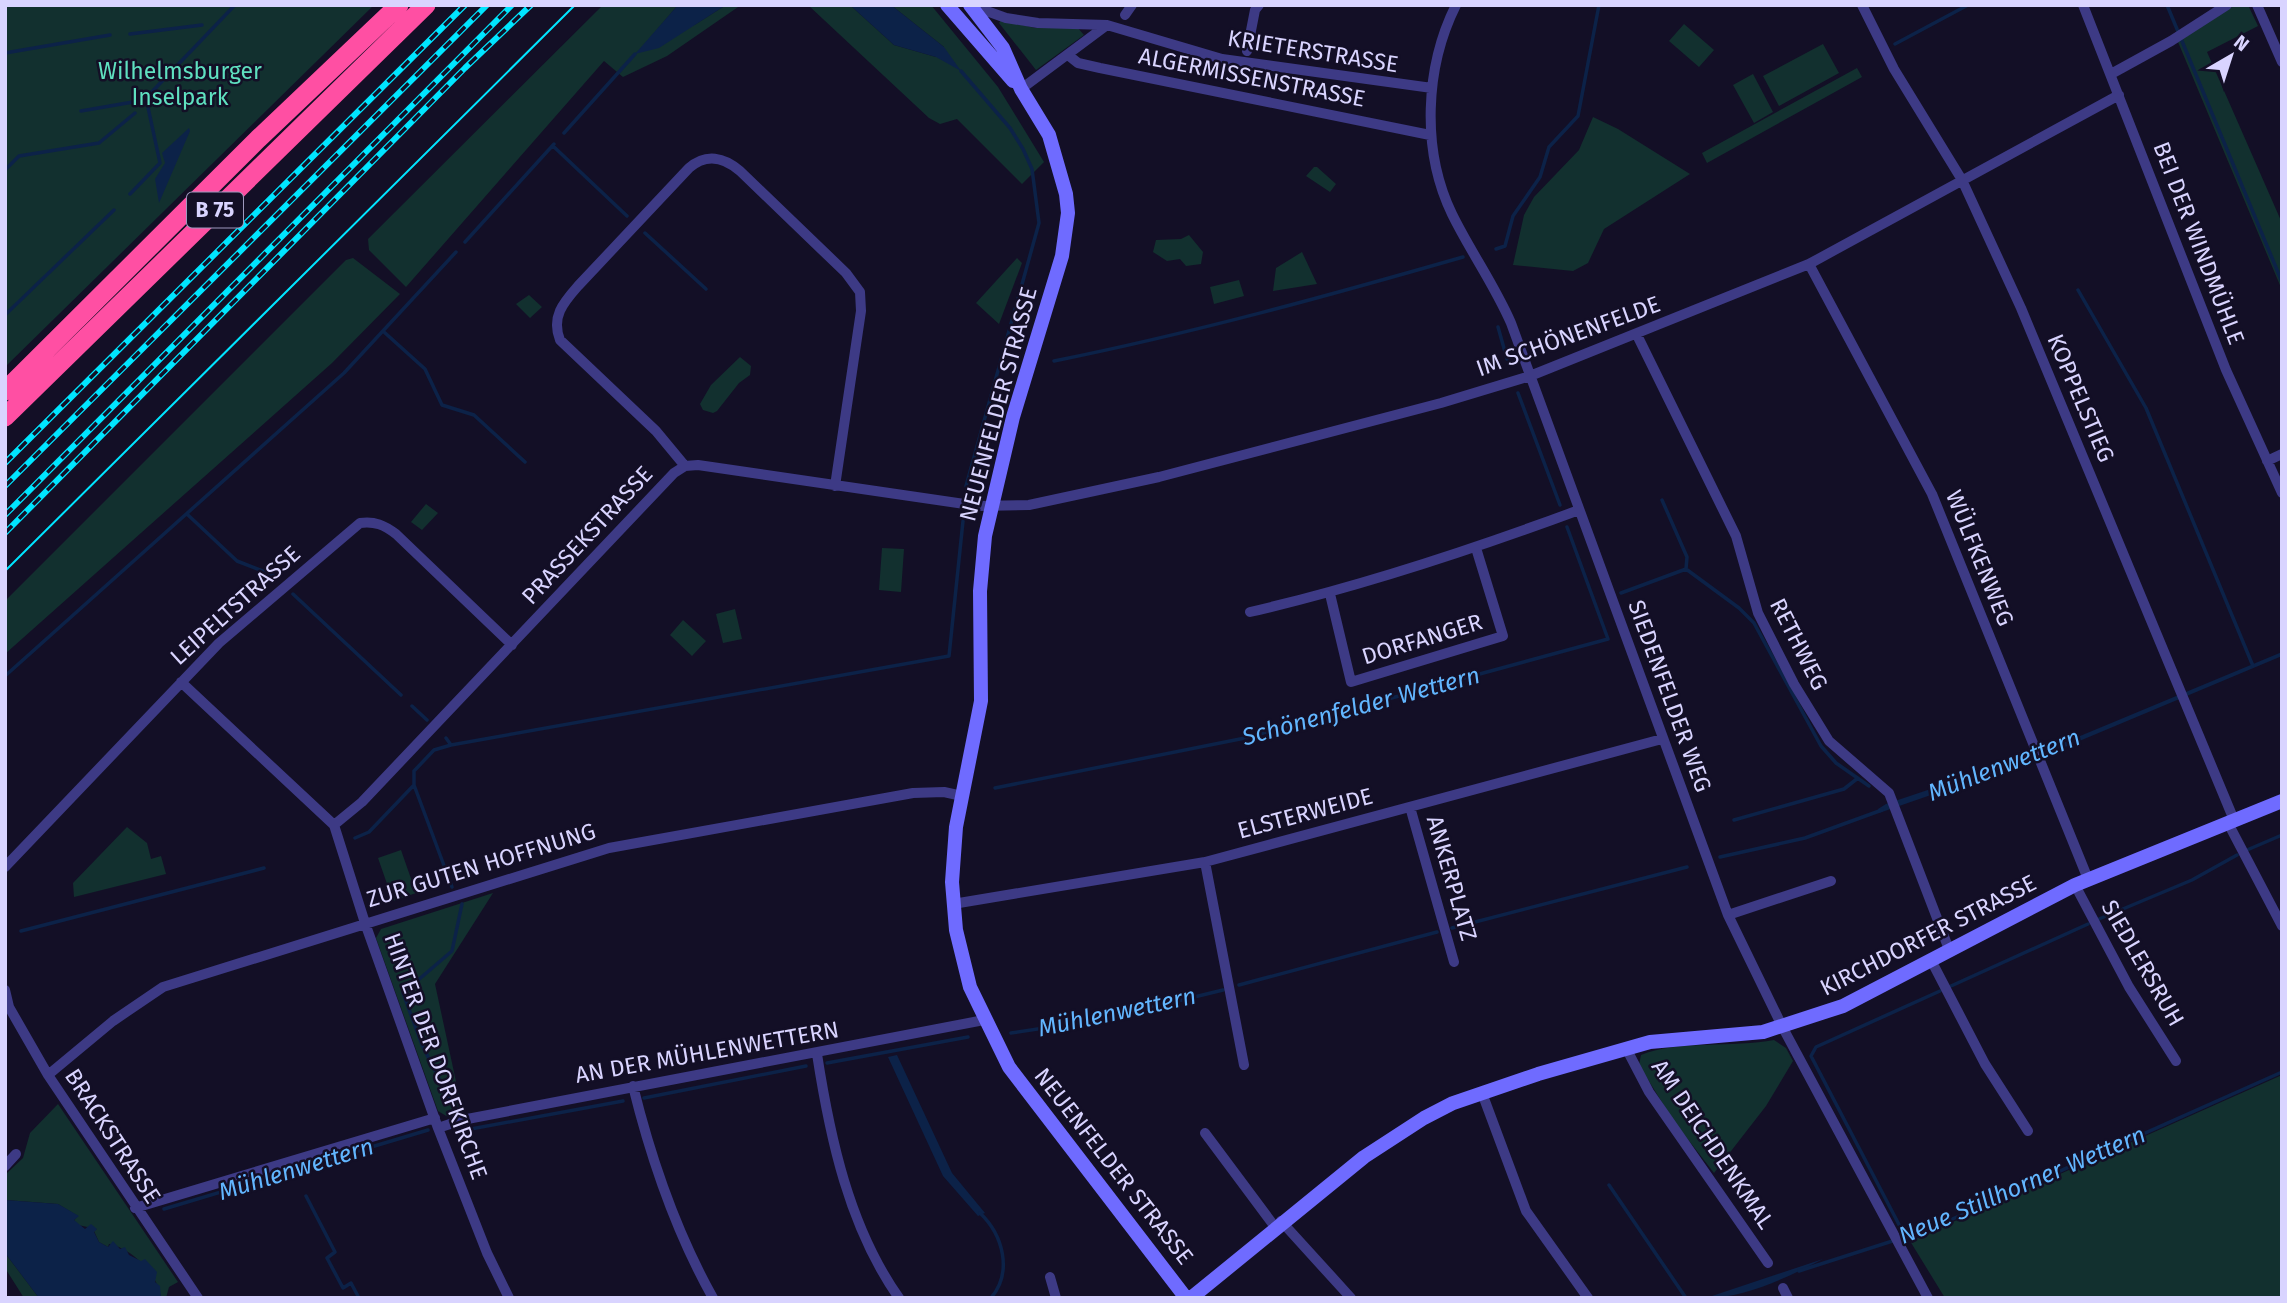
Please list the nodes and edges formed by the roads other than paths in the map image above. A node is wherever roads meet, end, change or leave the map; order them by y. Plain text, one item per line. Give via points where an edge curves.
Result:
1 (399, 5) edge
2 (426, 5) edge
3 (947, 5) edge
4 (970, 5) edge
5 (1132, 5) edge
6 (1259, 5) edge
7 (1456, 5) edge
8 (1862, 5) edge
9 (2083, 5) edge
10 (2227, 5) edge
11 (2257, 5) edge
12 (1125, 15) dead end
13 (1107, 25) junction
14 (1247, 51) dead end
15 (1068, 55) junction
16 (2282, 62) edge
17 (2111, 74) junction
18 (1432, 88) junction
19 (1021, 89) junction
20 (2119, 95) junction
21 (1430, 135) junction
22 (1962, 180) junction
23 (1809, 264) junction
24 (1637, 335) junction
25 (1530, 376) junction
26 (5, 391) edge
27 (5, 417) edge
28 (2282, 454) edge
29 (2267, 461) junction
30 (685, 466) junction
31 (835, 486) junction
32 (2282, 493) edge
33 (992, 507) junction
34 (1579, 510) junction
35 (1476, 548) junction
36 (1330, 594) junction
37 (1250, 612) dead end
38 (512, 645) junction
39 (181, 682) junction
40 (1662, 739) junction
41 (962, 796) junction
42 (2282, 801) edge
43 (1410, 807) junction
44 (2231, 822) junction
45 (334, 825) junction
46 (1205, 862) junction
47 (5, 867) edge
48 (1831, 881) dead end
49 (2082, 882) junction
50 (953, 904) junction
51 (1728, 915) junction
52 (365, 923) junction
53 (2282, 926) edge
54 (1950, 952) junction
55 (1454, 962) dead end
56 (1932, 962) junction
57 (5, 990) edge
58 (984, 1020) junction
59 (1783, 1028) junction
60 (1626, 1048) junction
61 (817, 1054) junction
62 (2176, 1061) dead end
63 (1244, 1065) dead end
64 (48, 1075) junction
65 (633, 1086) junction
66 (1482, 1093) junction
67 (436, 1123) junction
68 (2028, 1131) dead end
69 (1205, 1133) dead end
70 (16, 1154) dead end
71 (5, 1166) edge
72 (135, 1208) junction
73 (1278, 1224) junction
74 (1768, 1263) dead end
75 (1050, 1277) dead end
76 (198, 1298) edge
77 (509, 1298) edge
78 (713, 1298) edge
79 (899, 1298) edge
80 (1056, 1298) edge
81 (1189, 1298) edge
82 (1351, 1298) edge
83 (1588, 1298) edge
84 (1928, 1298) edge

1 - 26 highway, B 75
2 - 27 highway, B 75
3 - 19 main road, NEUENFELDER STRASSE
4 - 13 street, KRIETERSTRASSE via 1038,23
4 - 19 main road, NEUENFELDER STRASSE via 1003,48
5 - 12 street
6 - 14 street
7 - 18 street via 1441,43
8 - 22 street, KOPPELSTIEG via 1894,69
9 - 17 street, BEI DER WINDMÜHLE
10 - 17 street
11 - 16 street
13 - 15 street
13 - 18 street, KRIETERSTRASSE via 1222,60
15 - 19 street
15 - 21 street, ALGERMISSENSTRASSE via 1078,63 1100,68
17 - 20 street, BEI DER WINDMÜHLE
18 - 21 street, SIEDENFELDER WEG
19 - 33 main road, NEUENFELDER STRASSE via 1056,153 1066,194 1067,223 1062,256 1013,417
20 - 22 street, IM SCHÖNENFELDE
20 - 29 street, BEI DER WINDMÜHLE via 2226,370
21 - 25 street, SIEDENFELDER WEG via 1451,212 1499,296
22 - 23 street, IM SCHÖNENFELDE
22 - 44 street, KOPPELSTIEG via 2021,307
23 - 24 street, IM SCHÖNENFELDE
23 - 49 street, WÜLFKENWEG via 1931,494 2038,755
24 - 25 street, IM SCHÖNENFELDE
24 - 54 street, RETHWEG via 1736,536 1758,613 1794,684 1829,741 1882,785 1894,804
25 - 33 street, IM SCHÖNENFELDE via 1159,477 1029,505
25 - 34 street, SIEDENFELDER WEG
28 - 29 street
29 - 32 street, BEI DER WINDMÜHLE
30 - 31 street, PRASSEKSTRASSE
30 - 31 street via 656,431 560,340 555,328 560,306 688,168 706,158 730,162 855,282 860,292
30 - 38 street, PRASSEKSTRASSE
31 - 33 street, PRASSEKSTRASSE
33 - 41 main road, NEUENFELDER STRASSE via 982,565 981,701
34 - 35 street
34 - 40 street, SIEDENFELDER WEG
35 - 36 street
35 - 36 street, DORFANGER via 1503,636 1350,682
36 - 37 street
38 - 39 street, LEIPELTSTRASSE via 396,534 384,525 360,523 239,625
38 - 45 street, PRASSEKSTRASSE via 362,802
39 - 45 street, HINTER DER DORFKIRCHE
39 - 47 street, LEIPELTSTRASSE
40 - 43 street, ELSTERWEIDE
40 - 51 street, SIEDENFELDER WEG
41 - 50 main road, NEUENFELDER STRASSE via 953,856
41 - 52 street, ZUR GUTEN HOFFNUNG via 913,793 609,848
42 - 44 main road, KIRCHDORFER STRASSE
43 - 46 street, ELSTERWEIDE
43 - 55 street, ANKERPLATZ
44 - 49 main road, KIRCHDORFER STRASSE
44 - 53 street, KOPPELSTIEG
45 - 52 street, HINTER DER DORFKIRCHE
46 - 50 street, ELSTERWEIDE
46 - 63 street
48 - 51 street
49 - 54 main road, KIRCHDORFER STRASSE
49 - 62 street, SIEDLERSRUH via 2129,987
50 - 58 main road, NEUENFELDER STRASSE via 964,967
51 - 59 street, SIEDENFELDER WEG
52 - 64 street, ZUR GUTEN HOFFNUNG via 163,987
52 - 67 street, HINTER DER DORFKIRCHE
54 - 56 main road, KIRCHDORFER STRASSE
56 - 59 main road, KIRCHDORFER STRASSE via 1850,1003
56 - 68 street via 1985,1064
57 - 64 street, BRACKSTRASSE via 9,1007
58 - 61 street, AN DER MÜHLENWETTERN
58 - 81 main road, NEUENFELDER STRASSE via 1019,1081
59 - 60 main road, KIRCHDORFER STRASSE via 1668,1039
59 - 84 street, SIEDENFELDER WEG
60 - 66 main road, KIRCHDORFER STRASSE
60 - 74 street, AM DEICHDENKMAL via 1649,1093
61 - 65 street, AN DER MÜHLENWETTERN
61 - 79 street via 829,1128 849,1196 871,1250
64 - 72 street, BRACKSTRASSE
65 - 67 street, AN DER MÜHLENWETTERN
65 - 78 street via 648,1147 673,1214
66 - 73 main road, KIRCHDORFER STRASSE via 1453,1103 1391,1138
66 - 83 street via 1526,1211
67 - 72 street, AN DER MÜHLENWETTERN
67 - 77 street, HINTER DER DORFKIRCHE
69 - 73 street
70 - 71 street
72 - 76 street, BRACKSTRASSE
73 - 81 main road, KIRCHDORFER STRASSE
73 - 82 street
75 - 80 street

